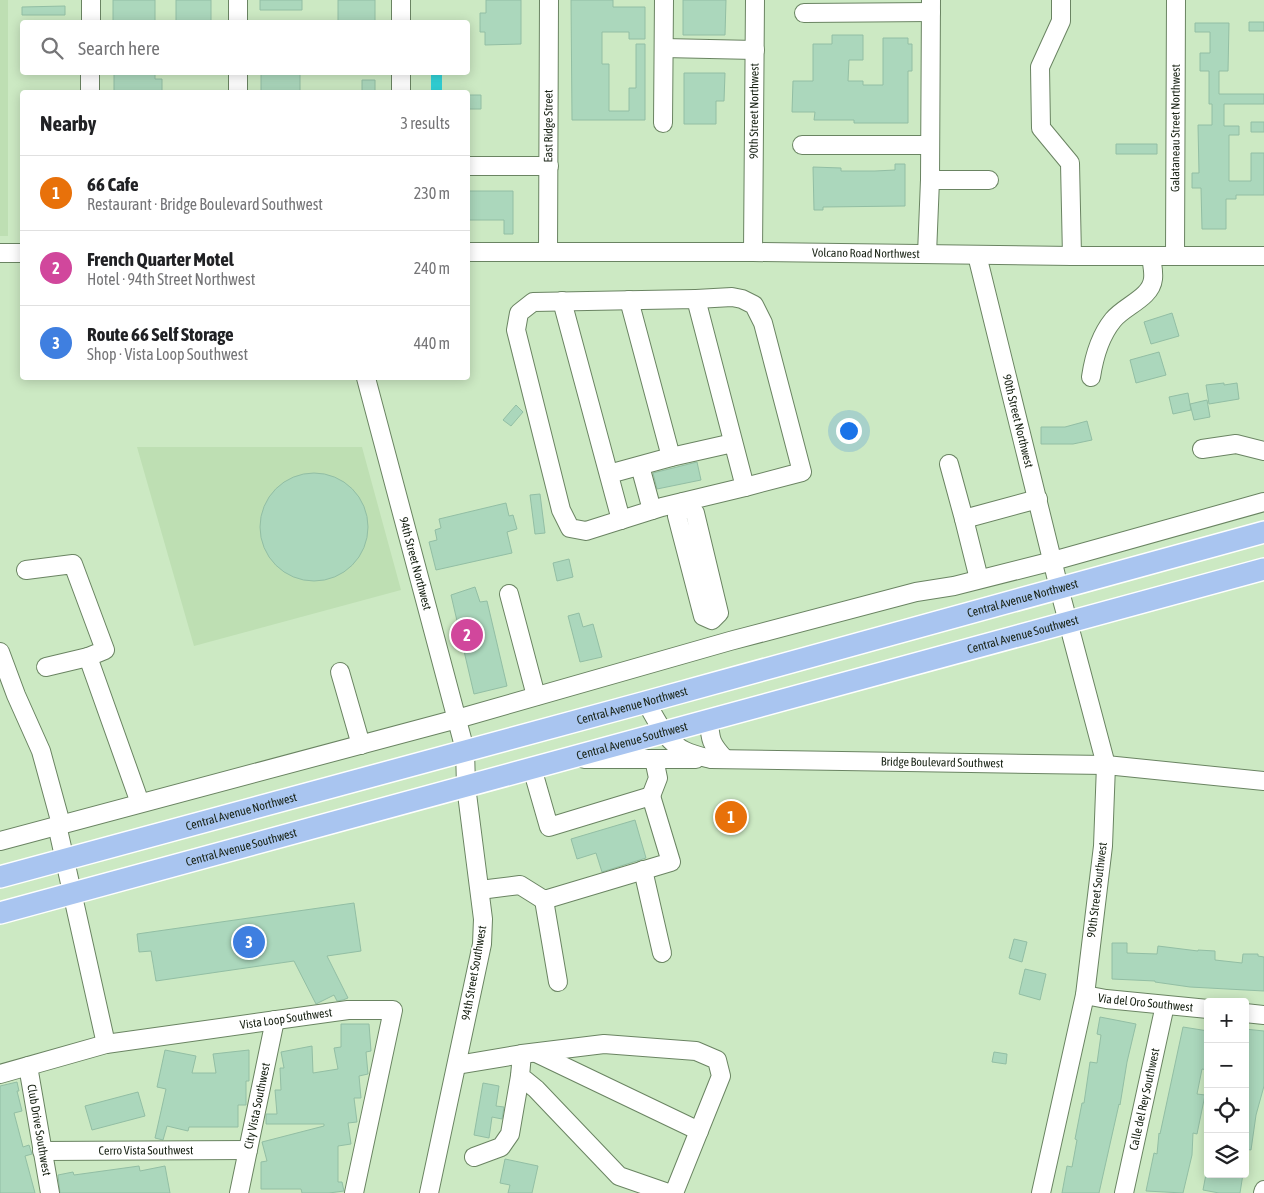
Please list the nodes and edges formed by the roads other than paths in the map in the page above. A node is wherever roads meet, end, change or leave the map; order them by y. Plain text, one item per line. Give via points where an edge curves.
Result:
1 (91, 0) edge
2 (238, 0) edge
3 (401, 0) edge
4 (549, 0) edge
5 (664, 0) edge
6 (755, 0) edge
7 (1061, 0) edge
8 (1176, 0) edge
9 (931, 6) edge
10 (804, 12) dead end
11 (91, 20) edge
12 (238, 20) edge
13 (401, 20) edge
14 (664, 48) junction
15 (755, 50) junction
16 (90, 75) edge
17 (238, 75) edge
18 (400, 75) edge
19 (90, 90) edge
20 (238, 90) edge
21 (400, 90) edge
22 (663, 123) dead end
23 (802, 145) dead end
24 (930, 145) junction
25 (470, 166) edge
26 (549, 166) junction
27 (930, 180) junction
28 (990, 180) dead end
29 (470, 252) edge
30 (548, 252) junction
31 (753, 252) junction
32 (0, 253) edge
33 (20, 253) edge
34 (927, 254) junction
35 (977, 255) junction
36 (1072, 256) junction
37 (1151, 256) junction
38 (1175, 256) junction
39 (1264, 256) edge
40 (696, 299) junction
41 (629, 300) junction
42 (562, 301) junction
43 (1091, 377) dead end
44 (367, 380) edge
45 (733, 442) junction
46 (1202, 449) dead end
47 (1264, 452) edge
48 (671, 457) junction
49 (949, 464) dead end
50 (640, 466) junction
51 (609, 474) junction
52 (745, 487) junction
53 (1038, 499) junction
54 (683, 502) junction
55 (1264, 502) edge
56 (652, 510) junction
57 (964, 518) junction
58 (621, 520) junction
59 (699, 528) junction
60 (681, 531) junction
61 (1264, 532) edge
62 (1053, 561) junction
63 (1264, 568) edge
64 (26, 570) dead end
65 (979, 580) junction
66 (1059, 588) junction
67 (508, 594) dead end
68 (712, 620) junction
69 (1068, 622) junction
70 (720, 644) junction
71 (0, 652) edge
72 (88, 657) junction
73 (46, 667) dead end
74 (340, 672) dead end
75 (536, 696) junction
76 (646, 702) junction
77 (457, 719) junction
78 (709, 720) junction
79 (664, 732) junction
80 (361, 744) junction
81 (466, 750) junction
82 (567, 759) junction
83 (654, 759) junction
84 (718, 759) junction
85 (1106, 765) junction
86 (532, 768) junction
87 (1264, 781) edge
88 (466, 786) junction
89 (651, 796) junction
90 (140, 803) junction
91 (59, 824) junction
92 (0, 841) edge
93 (66, 859) junction
94 (644, 870) junction
95 (0, 877) edge
96 (480, 890) junction
97 (74, 893) junction
98 (544, 900) junction
99 (0, 913) edge
100 (662, 953) dead end
101 (558, 982) dead end
102 (1085, 995) junction
103 (1165, 1005) junction
104 (1204, 1009) edge
105 (1249, 1013) edge
106 (1264, 1015) edge
107 (275, 1020) junction
108 (106, 1044) junction
109 (529, 1053) junction
110 (457, 1065) junction
111 (28, 1066) junction
112 (0, 1074) edge
113 (520, 1076) junction
114 (699, 1131) junction
115 (248, 1150) junction
116 (42, 1151) junction
117 (474, 1157) dead end
118 (50, 1193) edge
119 (239, 1193) edge
120 (354, 1193) edge
121 (429, 1193) edge
122 (668, 1193) edge
123 (674, 1193) edge
124 (1041, 1193) edge
125 (1124, 1193) edge

1 - 11 street
2 - 12 street
3 - 13 street
4 - 26 street, East Ridge Street
5 - 14 street
6 - 15 street, 90th Street Northwest
7 - 36 street via 1061,22 1040,67 1041,128 1070,163
8 - 38 street, Galataneau Street Northwest
9 - 10 street
9 - 24 street
14 - 15 street
14 - 22 street
15 - 31 street, 90th Street Northwest
16 - 19 street
17 - 20 street
18 - 21 street
23 - 24 street
24 - 27 street
25 - 26 street
26 - 30 street, East Ridge Street
27 - 28 street
27 - 34 street
29 - 30 street, Volcano Road Northwest
30 - 31 street, Volcano Road Northwest
31 - 34 street, Volcano Road Northwest
32 - 33 street
34 - 35 street, Volcano Road Northwest
35 - 36 street, Volcano Road Northwest
35 - 53 street, 90th Street Northwest
36 - 37 street, Volcano Road Northwest
37 - 38 street, Volcano Road Northwest
37 - 43 street via 1153,282 1147,292 1124,308 1106,330 1092,364
38 - 39 street, Volcano Road Northwest
40 - 41 street
40 - 45 street
40 - 52 street via 732,297 754,305 763,323 788,416 802,472
41 - 42 street
41 - 48 street
42 - 51 street
42 - 58 street via 533,302 519,312 516,330 561,510 570,528 586,531
44 - 77 street, 94th Street Northwest
45 - 48 street
45 - 52 street
46 - 47 street via 1236,444
48 - 50 street
49 - 57 street
50 - 51 street
50 - 56 street
51 - 58 street
52 - 54 street
53 - 57 street
53 - 62 street, 90th Street Northwest
54 - 56 street
54 - 59 street via 694,513
54 - 60 street via 677,516
55 - 62 street
56 - 58 street
57 - 65 street
59 - 60 street
59 - 68 street via 719,613
60 - 68 street via 702,616
61 - 66 main road, Central Avenue Northwest
62 - 65 street
62 - 66 street, 90th Street Northwest
63 - 69 main road, Central Avenue Southwest
64 - 72 street via 74,564 105,650
65 - 70 street via 916,592
66 - 69 street, 90th Street Southwest
66 - 76 main road, Central Avenue Northwest
67 - 75 street
68 - 70 street
69 - 78 main road, Central Avenue Southwest
69 - 85 street, 90th Street Southwest
70 - 75 street
71 - 91 street via 41,751
72 - 73 street
72 - 90 street
74 - 80 street
75 - 77 street
76 - 79 street, Bridge Boulevard Southwest
76 - 81 main road, Central Avenue Northwest
77 - 80 street
77 - 81 street, 94th Street Northwest
78 - 79 main road, Central Avenue Southwest
78 - 84 street via 709,733
79 - 82 main road, Central Avenue Southwest
79 - 84 street, Bridge Boulevard Southwest via 684,751
80 - 90 street
81 - 88 street, 94th Street Southwest
81 - 93 main road, Central Avenue Northwest
82 - 83 street
82 - 86 main road, Central Avenue Southwest
83 - 84 street
83 - 89 street via 658,778
84 - 85 street, Bridge Boulevard Southwest
85 - 87 street, Bridge Boulevard Southwest
85 - 102 street, 90th Street Southwest via 1103,846
86 - 88 main road, Central Avenue Southwest
86 - 89 street via 549,827
88 - 96 street, 94th Street Southwest
88 - 97 main road, Central Avenue Southwest
89 - 94 street via 671,862
90 - 91 street
91 - 92 street
91 - 93 street
93 - 95 main road, Central Avenue Northwest
93 - 97 street
94 - 98 street
94 - 100 street
96 - 98 street via 520,885
96 - 110 street, 94th Street Southwest via 482,944
97 - 99 main road, Central Avenue Southwest
97 - 108 street
98 - 101 street
102 - 103 street, Via del Oro Southwest
102 - 124 street, 90th Street Southwest
103 - 104 street, Via del Oro Southwest
103 - 125 street, Calle del Rey Southwest
105 - 106 street
107 - 108 street, Vista Loop Southwest
107 - 115 street, City Vista Southwest
107 - 120 street, Vista Loop Southwest via 348,1010 393,1010
108 - 111 street, Vista Loop Southwest
109 - 110 street
109 - 113 street
109 - 114 street
109 - 114 street via 604,1044 696,1051 716,1060 722,1076
110 - 121 street, 94th Street Southwest
111 - 112 street, Vista Loop Southwest
111 - 116 street, Club Drive Southwest
113 - 117 street via 510,1134 501,1147
113 - 122 street via 619,1176
114 - 123 street
115 - 116 street, Cerro Vista Southwest
115 - 119 street, City Vista Southwest
116 - 118 street, Club Drive Southwest

